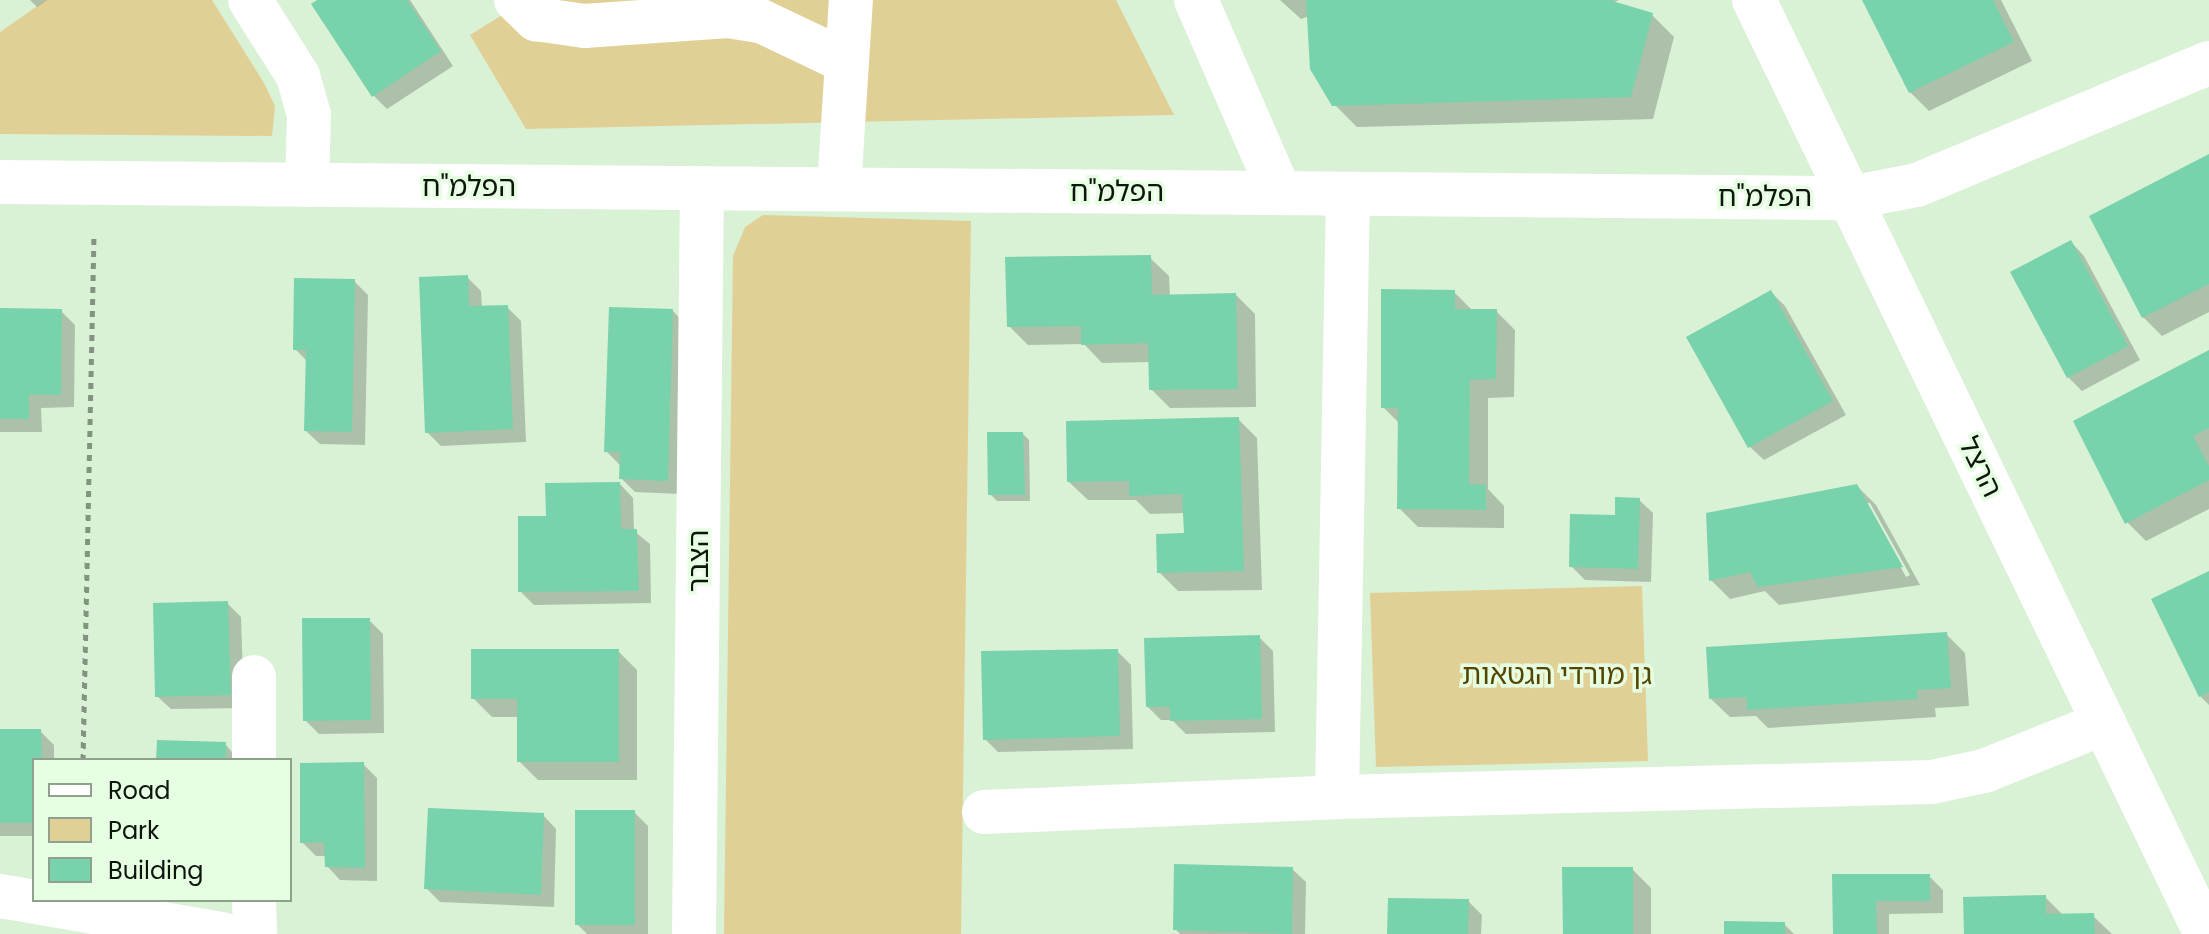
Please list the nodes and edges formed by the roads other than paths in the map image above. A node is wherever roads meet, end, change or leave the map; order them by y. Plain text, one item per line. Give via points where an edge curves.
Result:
1 (250, 0) edge
2 (516, 0) edge
3 (851, 0) edge
4 (1196, 0) edge
5 (1754, 0) edge
6 (847, 62) junction
7 (2209, 63) edge
8 (0, 182) edge
9 (307, 185) junction
10 (702, 188) junction
11 (839, 189) junction
12 (1280, 193) junction
13 (1348, 194) junction
14 (1850, 198) junction
15 (254, 677) dead end
16 (2104, 723) junction
17 (254, 758) edge
18 (1337, 797) junction
19 (984, 812) dead end
20 (0, 896) edge
21 (32, 901) edge
22 (35, 902) edge
23 (254, 902) edge
24 (223, 934) edge
25 (255, 934) edge
26 (694, 934) edge
27 (2206, 934) edge

1 - 9 street via 298,76 309,115
2 - 6 street via 536,19 584,26 728,16 761,21
3 - 6 street
4 - 12 street
5 - 14 street, הרצל
6 - 11 street
7 - 14 street, הפלמ"ח via 1917,185
8 - 9 street, הפלמ"ח
9 - 10 street, הפלמ"ח
10 - 11 street, הפלמ"ח
10 - 26 street, הצבר
11 - 12 street, הפלמ"ח
12 - 13 street, הפלמ"ח
13 - 14 street, הפלמ"ח
13 - 18 street
14 - 16 street, הרצל
15 - 17 street
16 - 18 street via 1984,771 1932,782
16 - 27 street, הרצל
18 - 19 street
20 - 21 street
22 - 24 street
23 - 25 street

